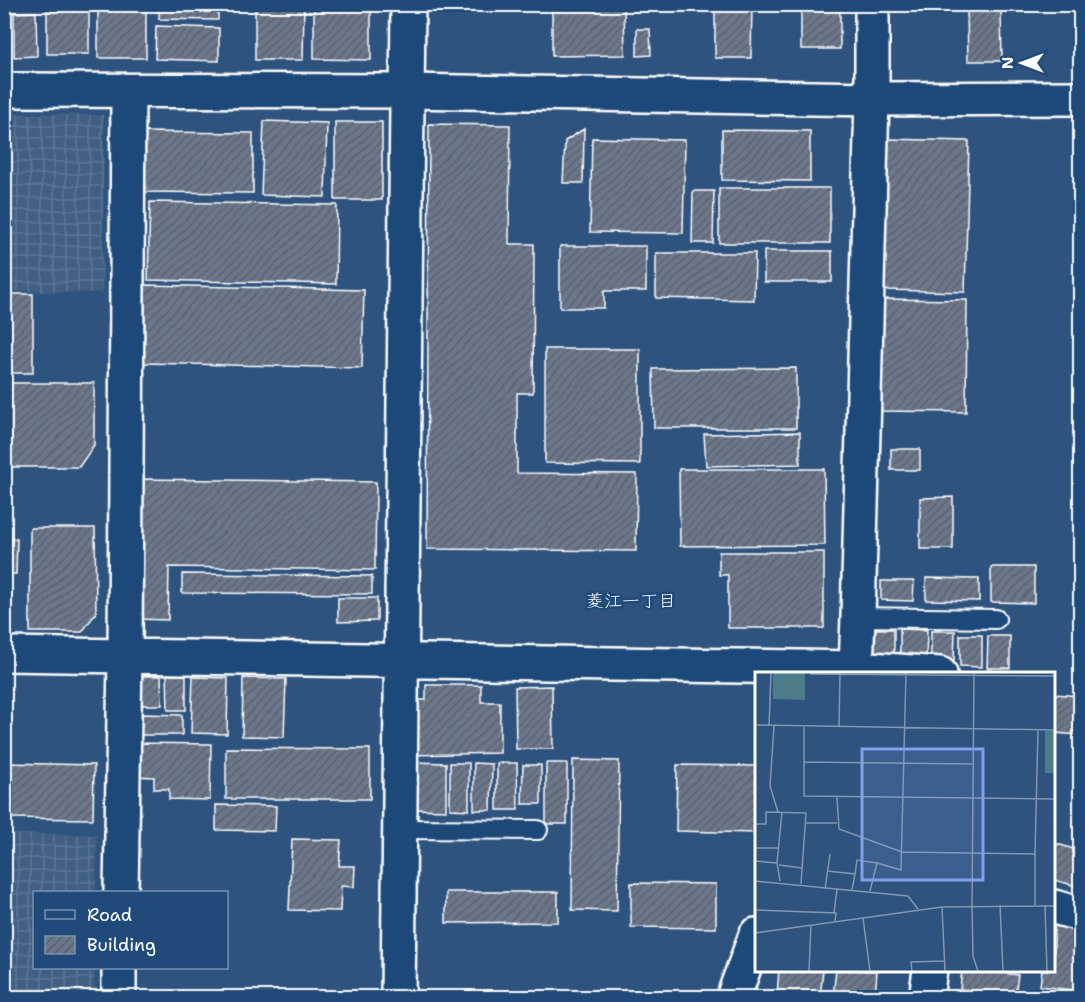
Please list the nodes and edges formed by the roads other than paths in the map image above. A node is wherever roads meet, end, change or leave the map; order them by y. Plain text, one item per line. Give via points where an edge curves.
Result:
1 (408, 4) edge
2 (872, 4) edge
3 (4, 90) edge
4 (128, 91) junction
5 (407, 91) junction
6 (1080, 98) edge
7 (872, 99) junction
8 (858, 617) junction
9 (996, 620) dead end
10 (4, 654) edge
11 (125, 657) junction
12 (401, 660) junction
13 (855, 671) edge
14 (883, 672) edge
15 (399, 829) junction
16 (538, 830) dead end
17 (121, 891) edge
18 (1055, 908) edge
19 (1080, 914) edge
20 (755, 938) edge
21 (119, 969) edge
22 (930, 972) edge
23 (119, 998) edge
24 (398, 998) edge
25 (733, 998) edge
26 (926, 998) edge

1 - 5 street
2 - 7 street
3 - 4 street
4 - 5 street
4 - 11 street
5 - 7 street
5 - 12 street
6 - 7 street
7 - 8 street
8 - 9 lane
8 - 13 street
10 - 11 street
11 - 12 street
11 - 17 street
12 - 13 street
12 - 15 street
13 - 14 street
15 - 16 lane
15 - 24 street
18 - 19 street
20 - 25 street
21 - 23 street
22 - 26 street

